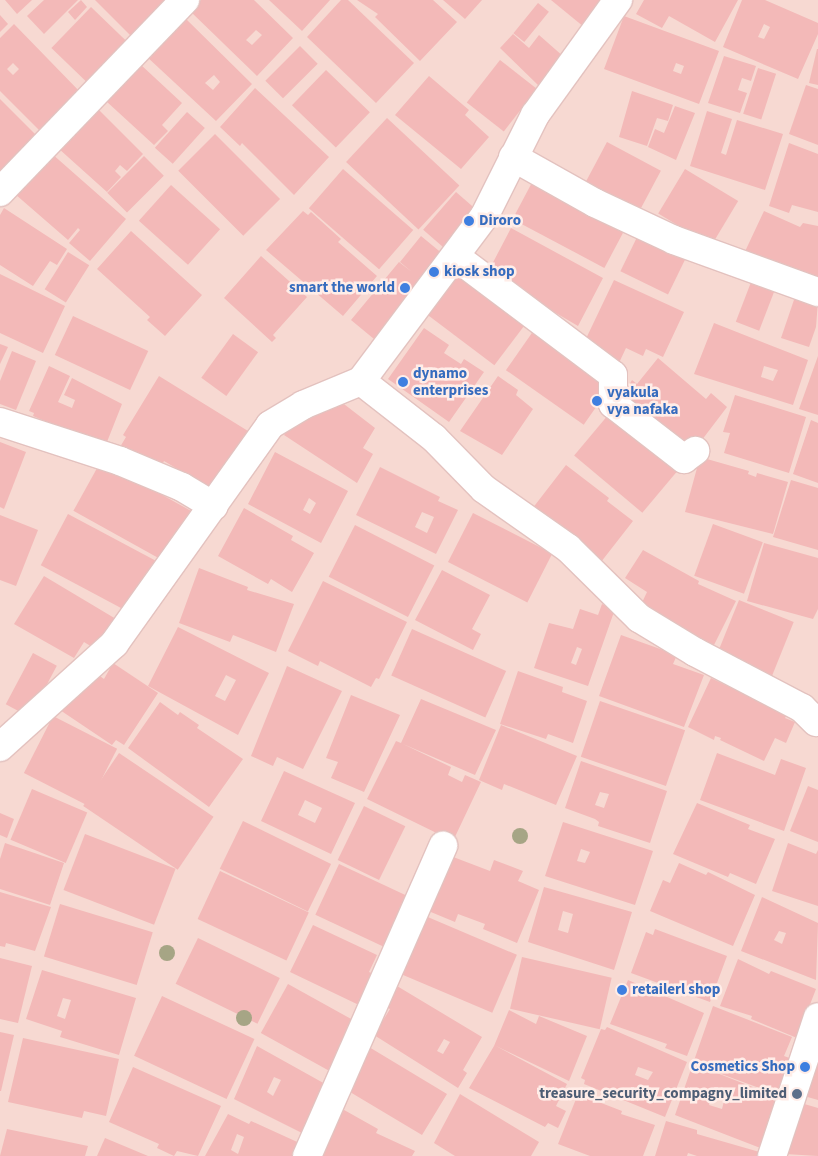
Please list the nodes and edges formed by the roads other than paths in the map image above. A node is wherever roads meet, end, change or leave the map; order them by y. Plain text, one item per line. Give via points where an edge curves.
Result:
1 (185, 0) edge
2 (618, 0) edge
3 (513, 157) junction
4 (0, 192) edge
5 (456, 256) junction
6 (818, 292) edge
7 (361, 381) junction
8 (0, 422) edge
9 (695, 451) dead end
10 (214, 506) junction
11 (817, 721) edge
12 (0, 747) edge
13 (443, 846) dead end
14 (818, 1017) edge
15 (307, 1156) edge
16 (772, 1156) edge

1 - 4 street
2 - 3 street via 535,114
3 - 5 street via 485,215
3 - 6 street via 594,203 674,240
5 - 7 street
5 - 9 street via 613,375 613,404 684,460
7 - 10 street via 303,405 270,425
7 - 11 street via 434,438 484,489 568,548 640,618 695,652 802,708
8 - 10 street via 120,461 182,487
10 - 12 street via 114,644
13 - 15 street
14 - 16 street

